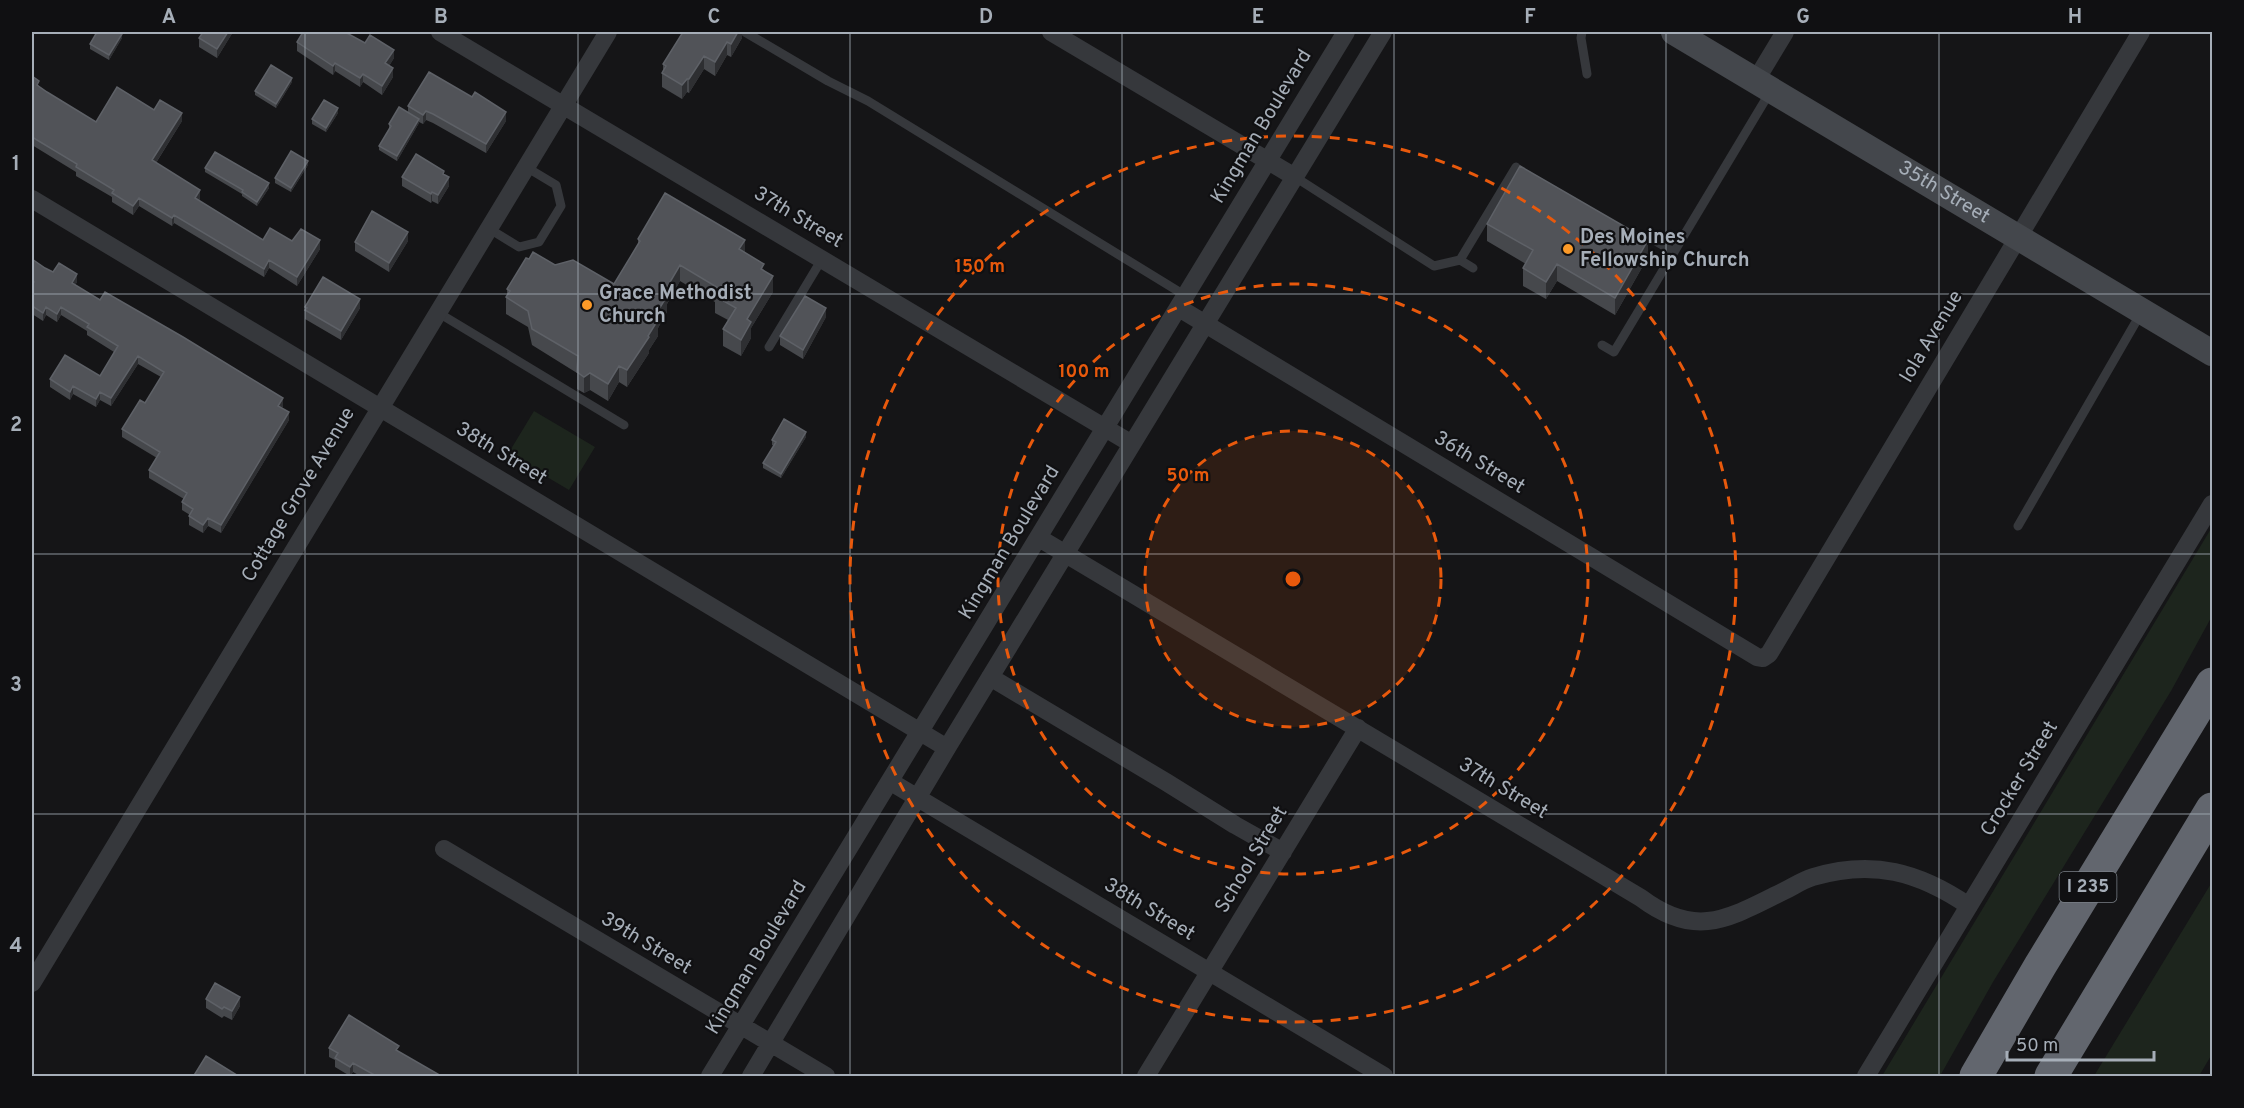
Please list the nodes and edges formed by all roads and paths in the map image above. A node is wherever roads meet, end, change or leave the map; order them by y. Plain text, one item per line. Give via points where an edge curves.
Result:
1 (440, 32) edge
2 (608, 32) edge
3 (745, 32) edge
4 (1051, 32) edge
5 (1346, 32) edge
6 (1383, 32) edge
7 (1582, 32) edge
8 (1674, 32) edge
9 (1785, 32) edge
10 (2141, 32) edge
11 (1587, 74) dead end
12 (1763, 85) junction
13 (563, 105) junction
14 (1268, 161) junction
15 (526, 167) junction
16 (1516, 167) edge
17 (1295, 177) junction
18 (32, 199) edge
19 (488, 228) junction
20 (2018, 237) junction
21 (1652, 239) dead end
22 (1674, 252) junction
23 (822, 259) junction
24 (1460, 260) junction
25 (1473, 268) dead end
26 (1182, 302) junction
27 (2142, 311) junction
28 (437, 312) junction
29 (1205, 324) junction
30 (1602, 345) dead end
31 (769, 347) dead end
32 (2212, 353) edge
33 (379, 407) junction
34 (624, 425) dead end
35 (1106, 428) junction
36 (1132, 444) junction
37 (2212, 504) edge
38 (2018, 526) dead end
39 (1039, 538) junction
40 (1065, 553) junction
41 (1757, 657) joint
42 (990, 677) junction
43 (2209, 688) edge
44 (1358, 728) junction
45 (921, 732) junction
46 (947, 748) junction
47 (891, 782) junction
48 (917, 797) junction
49 (2210, 815) edge
50 (444, 849) dead end
51 (1283, 852) junction
52 (1969, 906) junction
53 (1210, 972) junction
54 (32, 983) edge
55 (741, 1026) junction
56 (771, 1044) junction
57 (710, 1077) edge
58 (751, 1077) edge
59 (826, 1077) edge
60 (1146, 1077) edge
61 (1384, 1077) edge
62 (1866, 1077) edge
63 (1976, 1077) edge
64 (2051, 1077) edge

1 - 13 street, 37th Street
2 - 13 street, Cottage Grove Avenue
3 - 26 lane via 868,101
4 - 14 street
5 - 14 street, Kingman Boulevard
6 - 17 street
7 - 11 lane
8 - 12 street, 35th Street
9 - 12 street
10 - 20 street, Iola Avenue
12 - 20 street, 35th Street
12 - 22 lane
13 - 15 street, Cottage Grove Avenue
13 - 23 street, 37th Street
14 - 17 street
14 - 26 street, Kingman Boulevard
15 - 19 street, Cottage Grove Avenue
15 - 19 lane via 556,185 561,206 539,242 519,247
16 - 24 lane
17 - 24 lane via 1434,266
17 - 29 street
18 - 33 street, 38th Street
19 - 28 street, Cottage Grove Avenue
20 - 27 street, 35th Street
20 - 41 street, Iola Avenue via 1769,654
21 - 22 lane
22 - 30 lane via 1614,352
23 - 31 lane
23 - 35 street, 37th Street
24 - 25 lane
26 - 29 street, 36th Street
26 - 35 street, Kingman Boulevard
27 - 32 street, 35th Street
27 - 38 lane
28 - 33 street, Cottage Grove Avenue
28 - 34 lane
29 - 36 street
29 - 41 street, 36th Street
33 - 45 street, 38th Street
33 - 54 street, Cottage Grove Avenue
35 - 36 street, 37th Street
35 - 39 street, Kingman Boulevard
36 - 40 street
37 - 52 street, Crocker Street
39 - 40 street, 37th Street
39 - 45 street, Kingman Boulevard
40 - 42 street
40 - 44 street, 37th Street
42 - 46 street
42 - 51 street
43 - 63 highway, I 235
44 - 51 street, School Street
44 - 52 street, 37th Street via 1673,917 1701,922 1728,918 1812,877 1862,868 1912,875 1944,888
45 - 46 street, 38th Street
45 - 47 street, Kingman Boulevard
46 - 48 street
47 - 48 street, 38th Street
47 - 55 street, Kingman Boulevard
48 - 53 street, 38th Street
48 - 56 street
49 - 64 highway
50 - 55 street, 39th Street
51 - 53 street, School Street
52 - 62 street, Crocker Street
53 - 60 street, School Street
53 - 61 street, 38th Street
55 - 56 street, 39th Street
55 - 57 street, Kingman Boulevard
56 - 58 street
56 - 59 street, 39th Street

